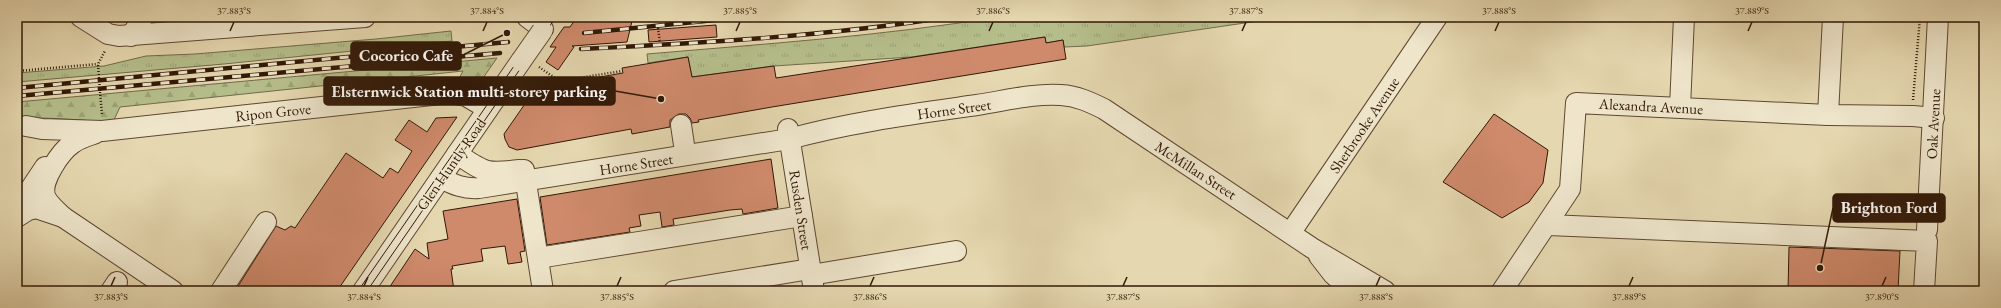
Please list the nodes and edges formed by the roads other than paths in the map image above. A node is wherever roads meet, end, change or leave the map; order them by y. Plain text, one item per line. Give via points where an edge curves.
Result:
1 (80, 17) edge
2 (143, 17) edge
3 (365, 17) edge
4 (527, 17) edge
5 (1436, 17) edge
6 (1684, 17) edge
7 (1832, 17) edge
8 (1938, 17) edge
9 (168, 25) edge
10 (546, 26) edge
11 (131, 36) junction
12 (1077, 97) joint
13 (1680, 107) junction
14 (488, 109) junction
15 (1828, 115) junction
16 (1934, 118) junction
17 (681, 125) dead end
18 (22, 126) edge
19 (47, 129) junction
20 (102, 131) junction
21 (789, 134) junction
22 (693, 147) junction
23 (457, 154) junction
24 (525, 175) junction
25 (441, 178) junction
26 (17, 209) edge
27 (802, 216) junction
28 (63, 217) junction
29 (17, 218) edge
30 (266, 222) dead end
31 (1548, 225) junction
32 (1291, 232) junction
33 (1927, 236) junction
34 (1312, 248) junction
35 (956, 251) dead end
36 (538, 258) junction
37 (812, 278) edge
38 (174, 291) edge
39 (221, 291) edge
40 (363, 291) edge
41 (543, 291) edge
42 (674, 291) edge
43 (1352, 291) edge
44 (1385, 291) edge
45 (1502, 291) edge
46 (1924, 291) edge

1 - 11 street via 108,34
2 - 11 street
3 - 9 street
4 - 10 street
5 - 32 street, Sherbrooke Avenue
6 - 13 street
7 - 15 street
8 - 16 street, Oak Avenue
9 - 11 street
10 - 14 street, Glen Huntly Road, bridge
12 - 21 street, Horne Street via 1053,94
12 - 32 street, McMillan Street via 1104,109
13 - 15 street, Alexandra Avenue
13 - 31 street, Alexandra Avenue via 1576,103 1570,189
14 - 20 street, Ripon Grove via 466,96 450,93
14 - 23 street, Glen Huntly Road
15 - 16 street, Alexandra Avenue
16 - 33 street, Oak Avenue
17 - 22 street
18 - 19 street, Ripon Grove
18 - 20 street, Ripon Grove via 55,120
19 - 20 street, Ripon Grove
19 - 26 street via 54,142 53,152
20 - 28 street via 69,146 45,182 46,198
21 - 22 street, Horne Street
21 - 27 street, Rusden Street
22 - 24 street, Horne Street
23 - 24 street, Horne Street via 485,171
23 - 25 street, Glen Huntly Road
24 - 25 street, Horne Street via 468,189
24 - 36 street
25 - 40 street, Glen Huntly Road
27 - 36 street
27 - 37 street, Rusden Street
28 - 29 street via 34,208
28 - 38 street
30 - 39 street
31 - 33 street
31 - 45 street, Alexandra Avenue
32 - 34 street, McMillan Street
33 - 46 street, Oak Avenue
34 - 43 street, McMillan Street
34 - 44 street, McMillan Street
35 - 37 street
36 - 41 street
37 - 42 street

